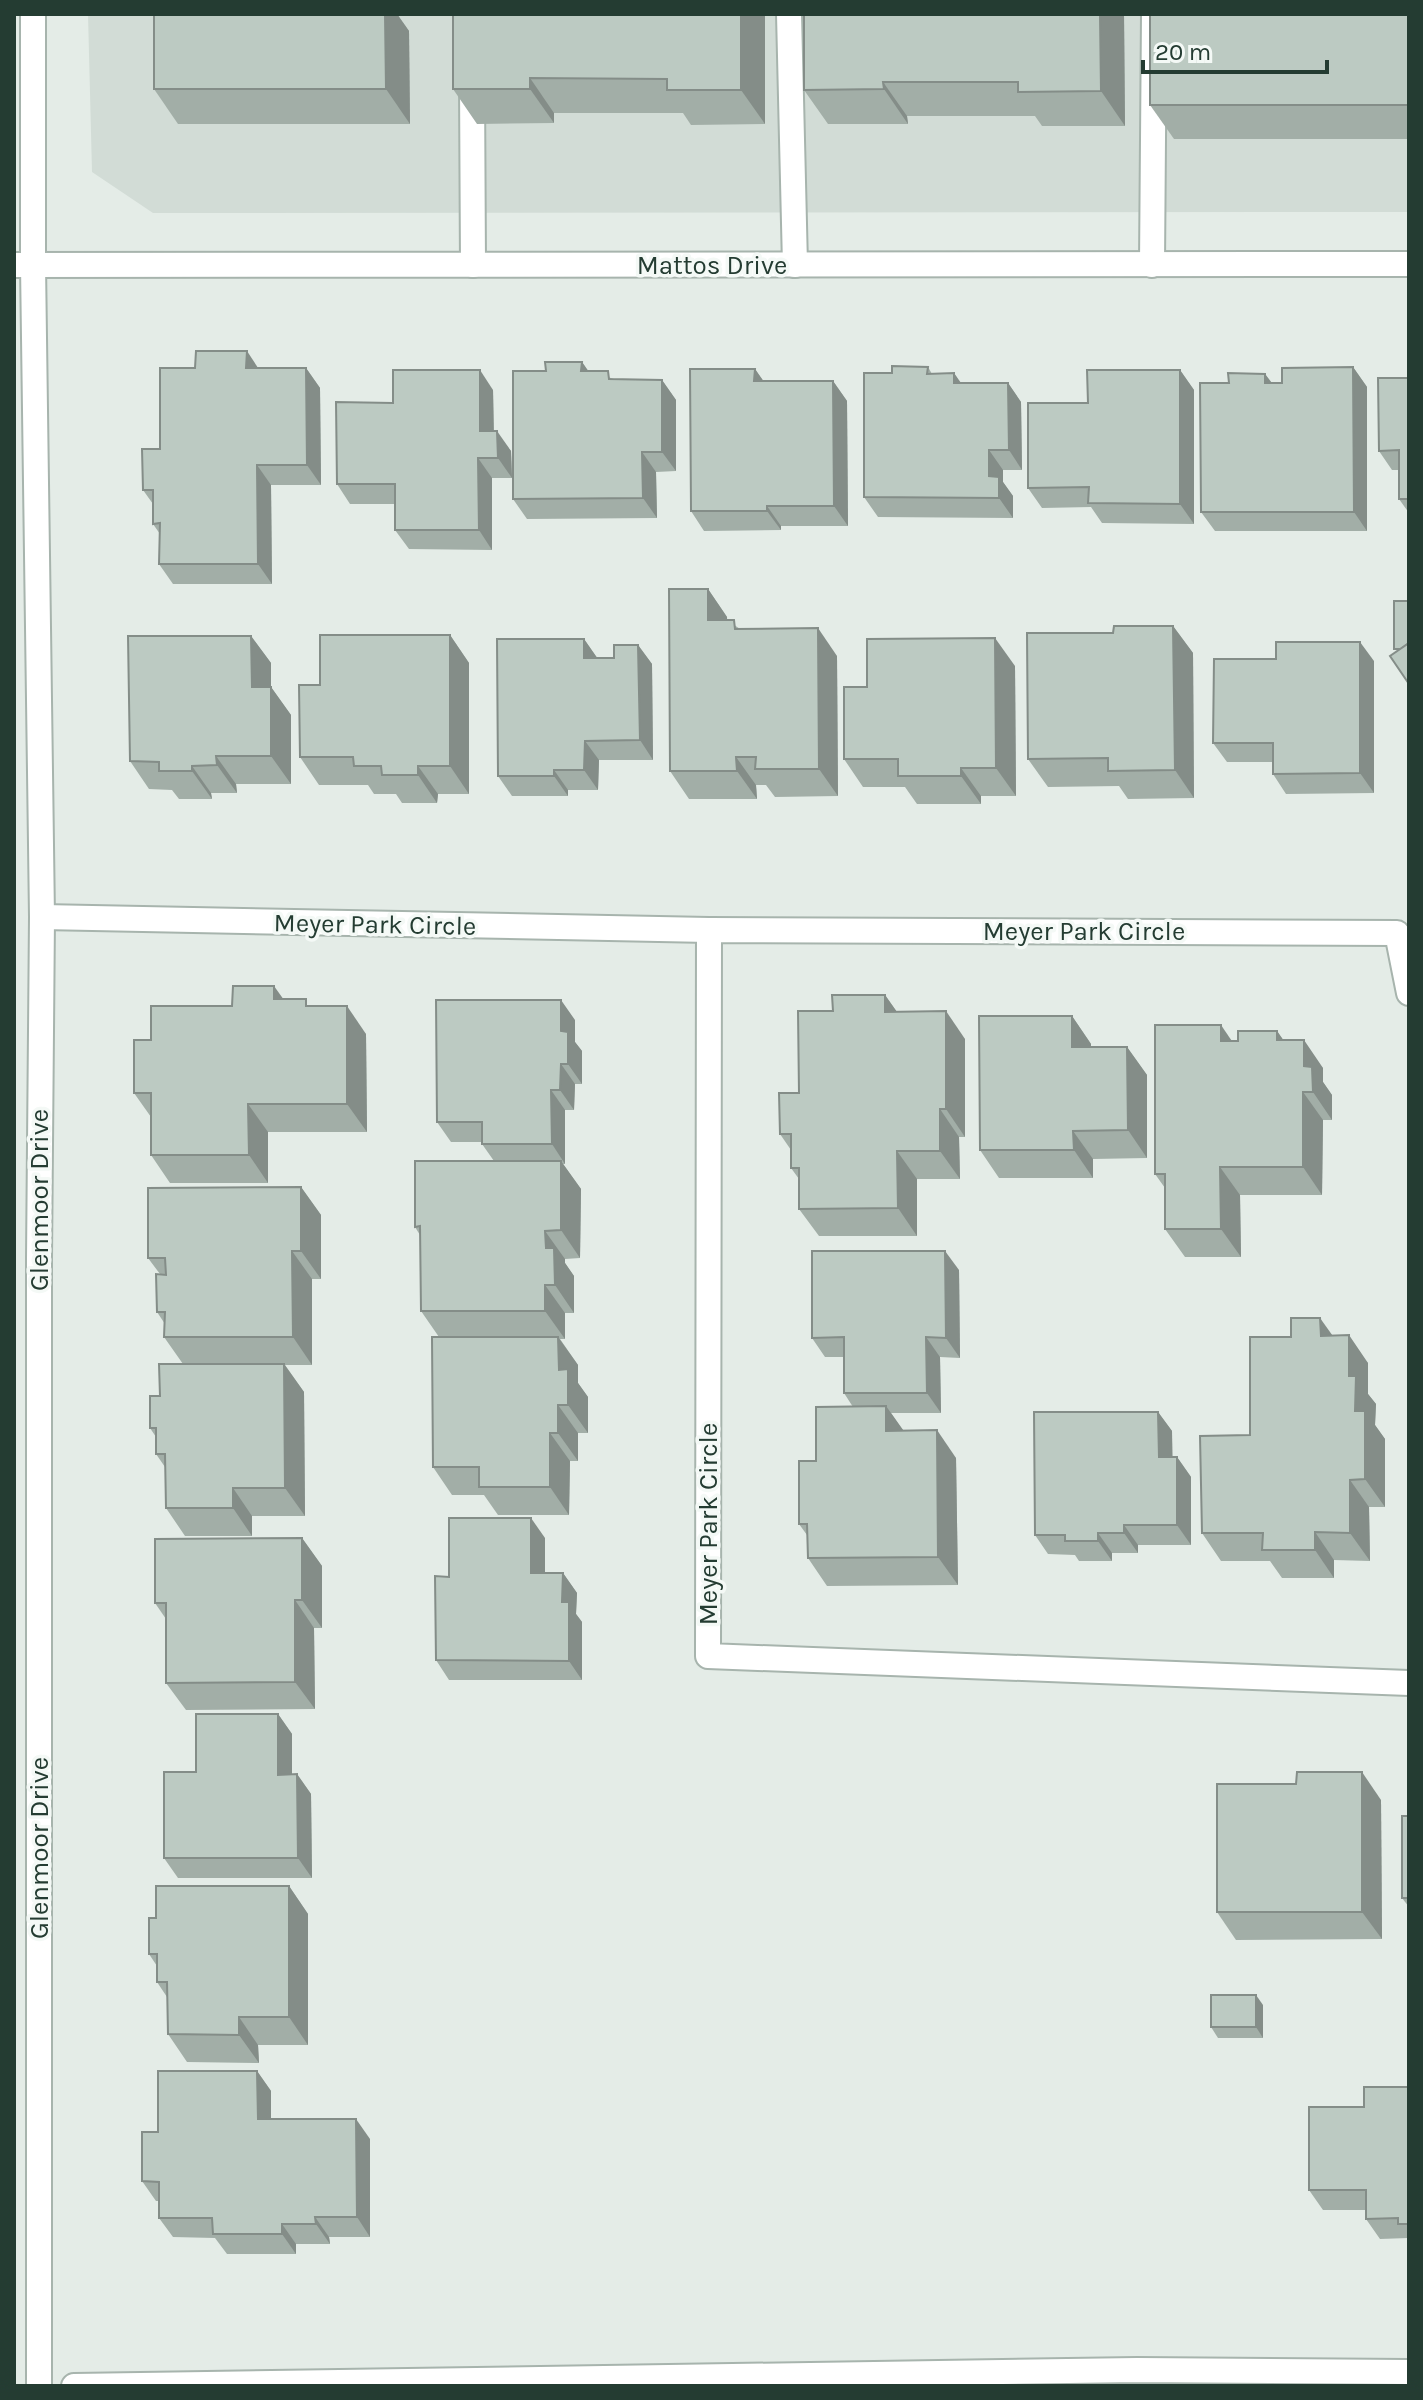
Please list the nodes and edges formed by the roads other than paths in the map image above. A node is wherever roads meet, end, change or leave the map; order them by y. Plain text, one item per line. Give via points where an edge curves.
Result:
1 (33, 14) edge
2 (789, 14) edge
3 (1154, 14) edge
4 (472, 61) edge
5 (1409, 264) edge
6 (24, 265) edge
7 (473, 265) junction
8 (795, 265) junction
9 (1152, 265) junction
10 (42, 917) junction
11 (709, 930) junction
12 (1409, 993) edge
13 (1409, 1683) edge
14 (1409, 2372) edge
15 (1206, 2379) edge
16 (491, 2383) edge
17 (39, 2386) edge
18 (74, 2386) edge

1 - 6 street, Glenmoor Drive
2 - 8 street
3 - 9 street
4 - 7 street
5 - 9 street, Mattos Drive
6 - 7 street, Mattos Drive
6 - 10 street, Glenmoor Drive
7 - 8 street, Mattos Drive
8 - 9 street, Mattos Drive
10 - 11 street, Meyer Park Circle
10 - 17 street, Glenmoor Drive
11 - 12 street, Meyer Park Circle via 1397,933
11 - 13 street, Meyer Park Circle via 708,1656
14 - 15 street
15 - 16 street
16 - 18 street

